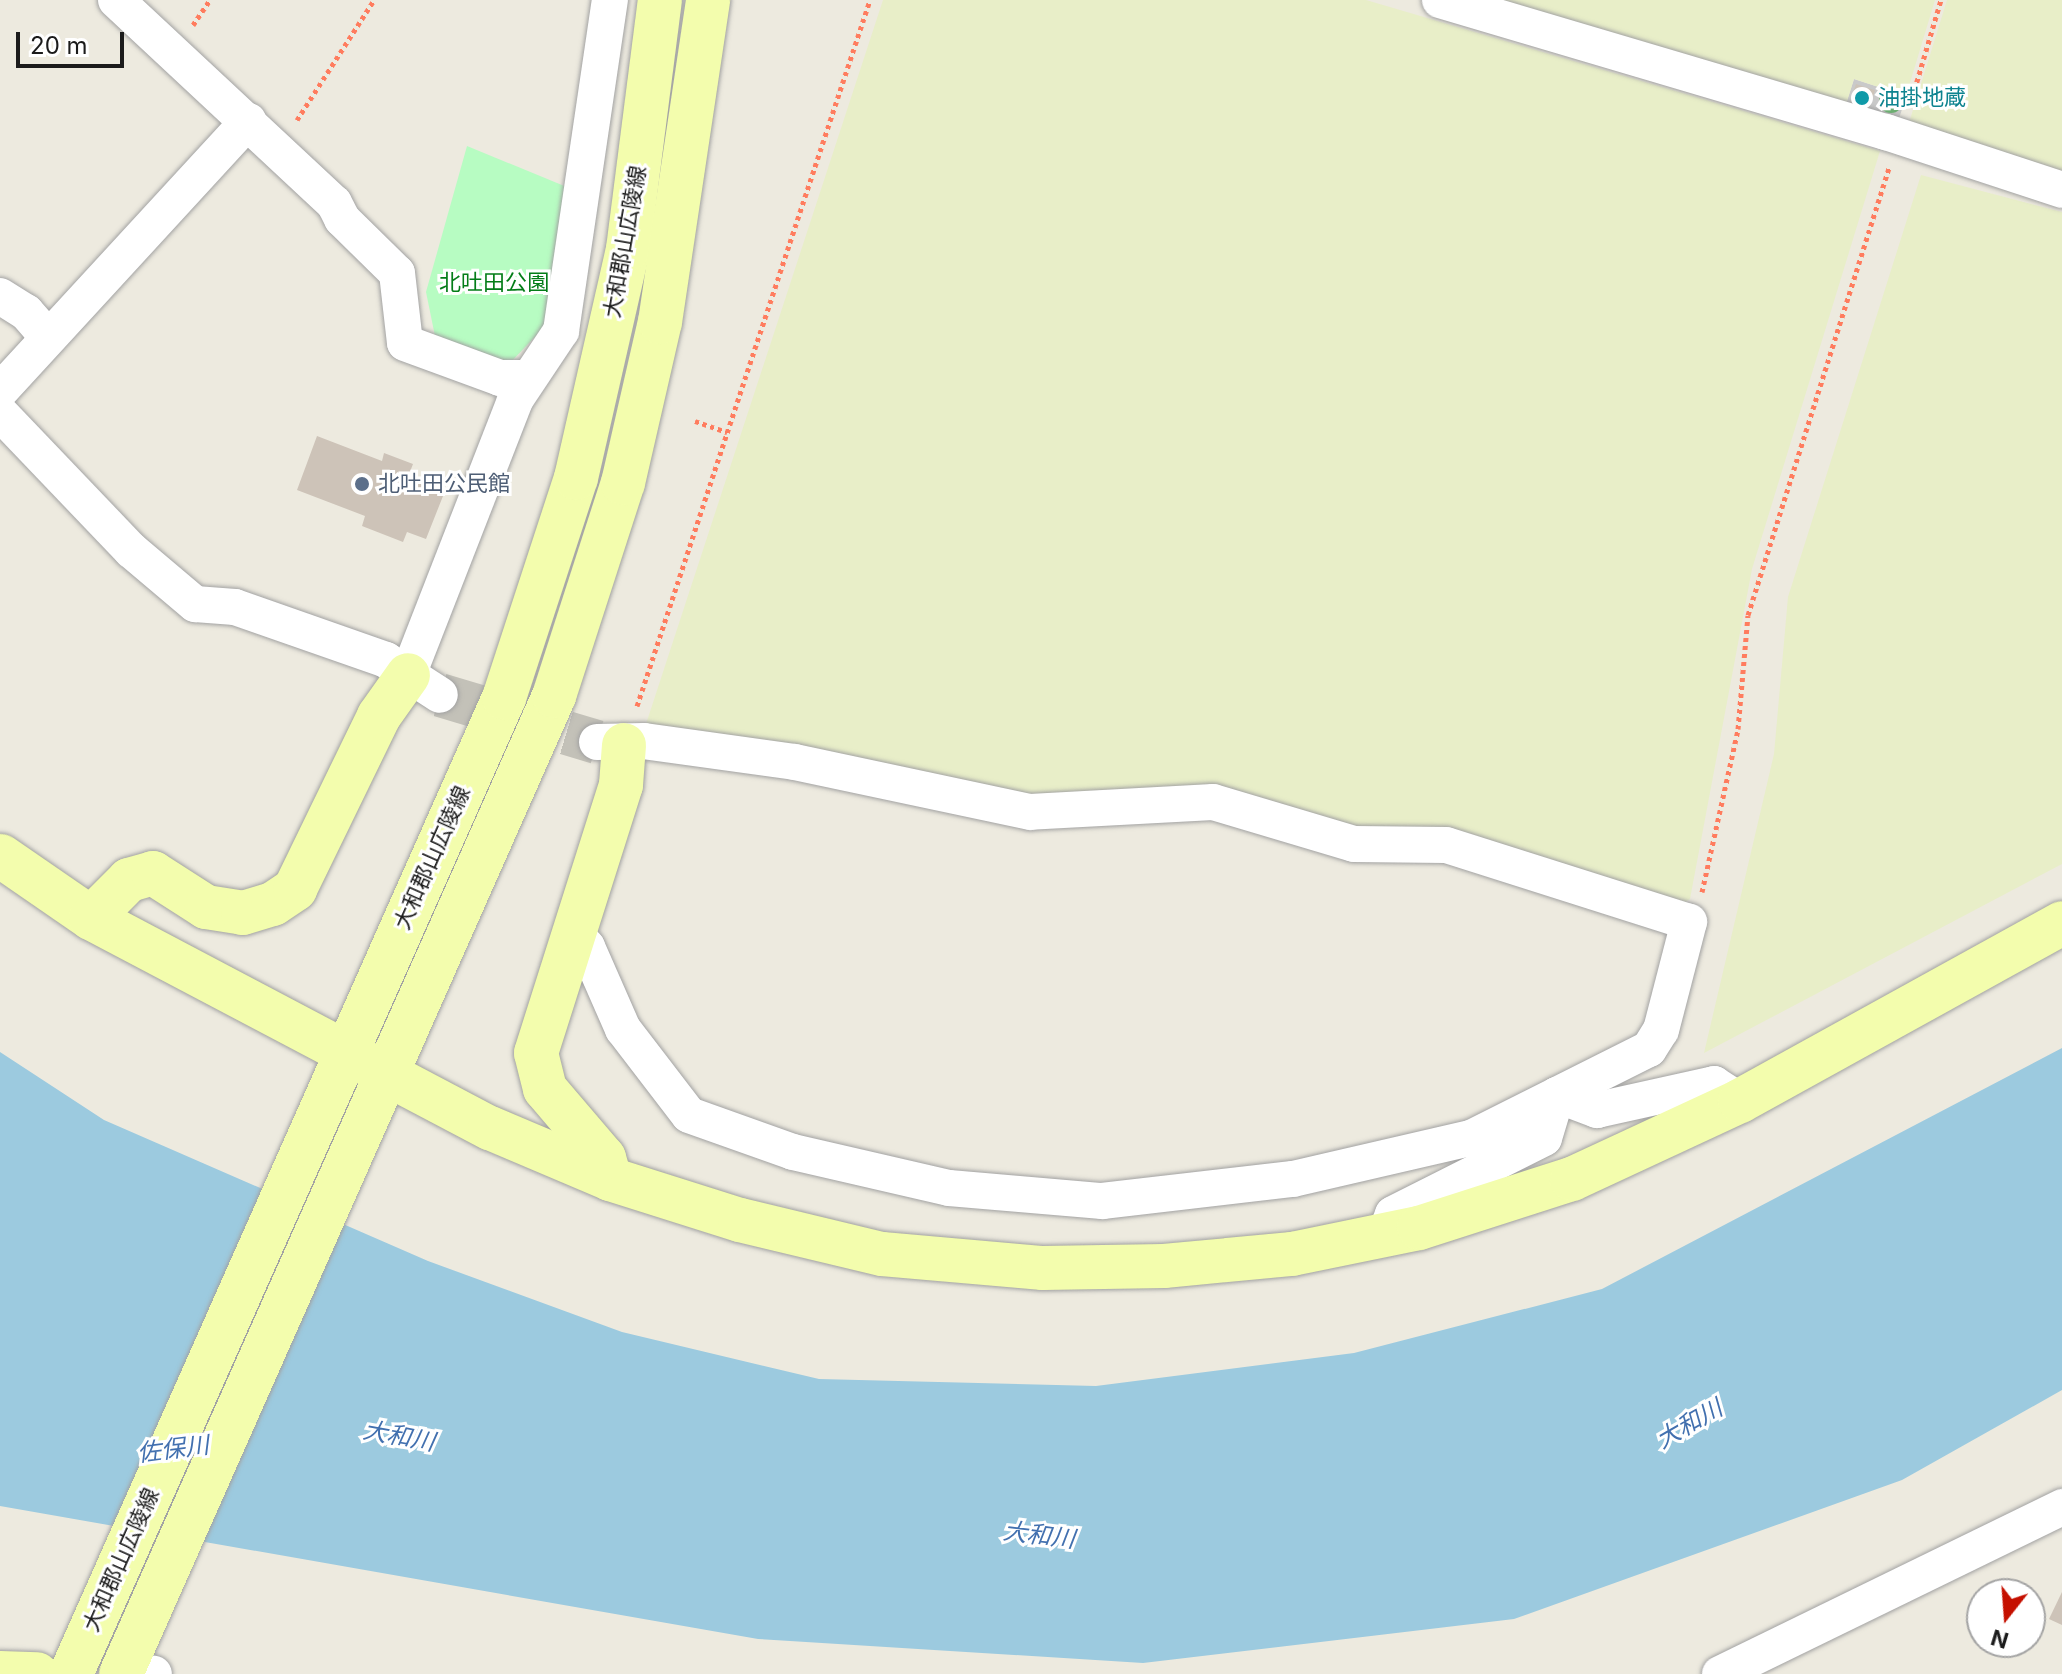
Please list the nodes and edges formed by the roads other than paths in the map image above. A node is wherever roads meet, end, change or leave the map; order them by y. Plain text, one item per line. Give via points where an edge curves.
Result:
1 (116, 0) edge
2 (610, 0) edge
3 (660, 0) edge
4 (708, 0) edge
5 (1440, 0) edge
6 (248, 121) junction
7 (2062, 190) edge
8 (0, 296) edge
9 (48, 337) junction
10 (528, 378) junction
11 (0, 391) edge
12 (0, 413) edge
13 (424, 685) junction
14 (610, 744) joint
15 (0, 855) edge
16 (91, 918) junction
17 (2062, 923) edge
18 (574, 932) junction
19 (345, 1052) junction
20 (378, 1092) junction
21 (1557, 1095) junction
22 (1740, 1101) junction
23 (610, 1179) junction
24 (1385, 1235) junction
25 (2062, 1507) edge
26 (0, 1673) edge
27 (122, 1673) edge
28 (37, 1674) edge
29 (71, 1674) edge
30 (1720, 1674) edge

1 - 6 street
2 - 10 street via 561,331
3 - 19 main road, 大和郡山広陵線 via 628,249 576,478 504,698
4 - 20 main road, 大和郡山広陵線 via 660,322 623,483 554,696
5 - 7 street
6 - 9 street
6 - 10 street via 397,273 405,343 500,378
8 - 9 street via 26,312
9 - 11 street
10 - 13 street via 515,400
12 - 13 street via 131,550 195,604 235,607 386,660
13 - 16 main road via 379,716 295,889 273,904 243,913 206,907 153,873 129,880
14 - 18 main road via 621,785
14 - 21 street via 644,741 795,762 1030,812 1213,802 1354,844 1446,845 1689,922 1661,1030 1649,1049
15 - 16 main road
16 - 19 main road
17 - 22 main road
18 - 21 street via 587,947 623,1029 689,1115 793,1152 949,1188 1102,1201 1293,1179 1471,1138
18 - 23 main road via 536,1053 545,1089 604,1158
19 - 20 main road
19 - 29 main road, 大和郡山広陵線
20 - 23 main road via 490,1128
20 - 27 main road, 大和郡山広陵線
21 - 22 street via 1597,1110 1714,1084
21 - 24 street via 1544,1138 1393,1214
22 - 24 main road via 1572,1179
23 - 24 main road via 740,1220 882,1254 1043,1268 1164,1266 1278,1256
25 - 30 street
26 - 28 main road

